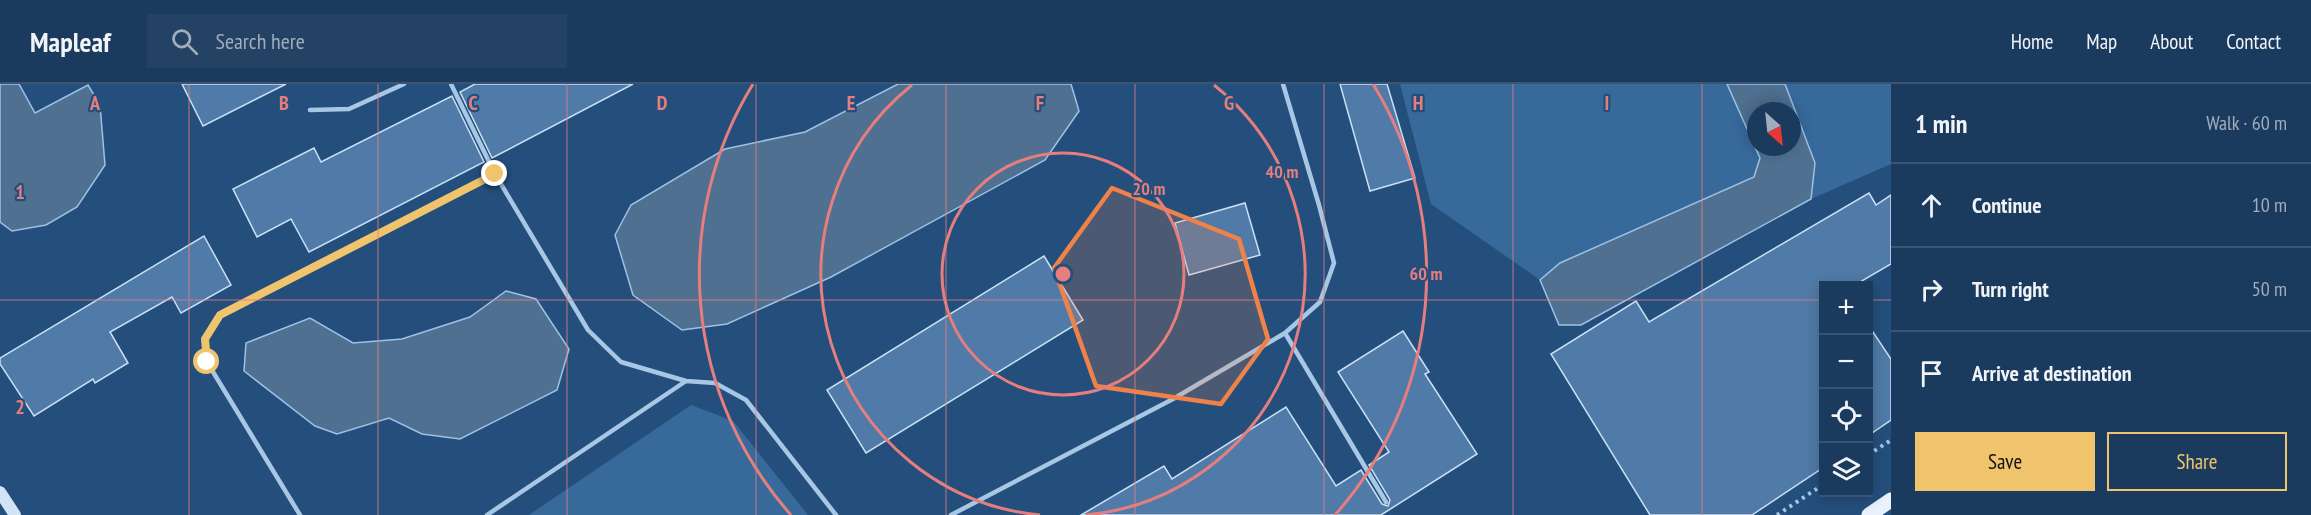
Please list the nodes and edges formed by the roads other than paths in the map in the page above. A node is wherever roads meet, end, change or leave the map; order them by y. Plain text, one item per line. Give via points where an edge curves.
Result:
1 (404, 84) edge
2 (451, 84) edge
3 (1283, 84) edge
4 (310, 110) dead end
5 (495, 174) junction
6 (1285, 333) junction
7 (686, 381) junction
8 (0, 492) edge
9 (1891, 500) edge
10 (1386, 502) dead end
11 (15, 515) edge
12 (300, 515) edge
13 (487, 515) edge
14 (836, 515) edge
15 (951, 515) edge
16 (1869, 515) edge

1 - 4 lane via 349,109
2 - 5 lane
3 - 6 lane via 1334,263 1320,302
5 - 7 lane via 588,330 621,362
5 - 12 lane via 220,315 205,339 207,362
6 - 10 lane
6 - 15 lane via 1173,399
7 - 13 lane
7 - 14 lane via 715,383 746,400
8 - 11 street
9 - 16 main road

